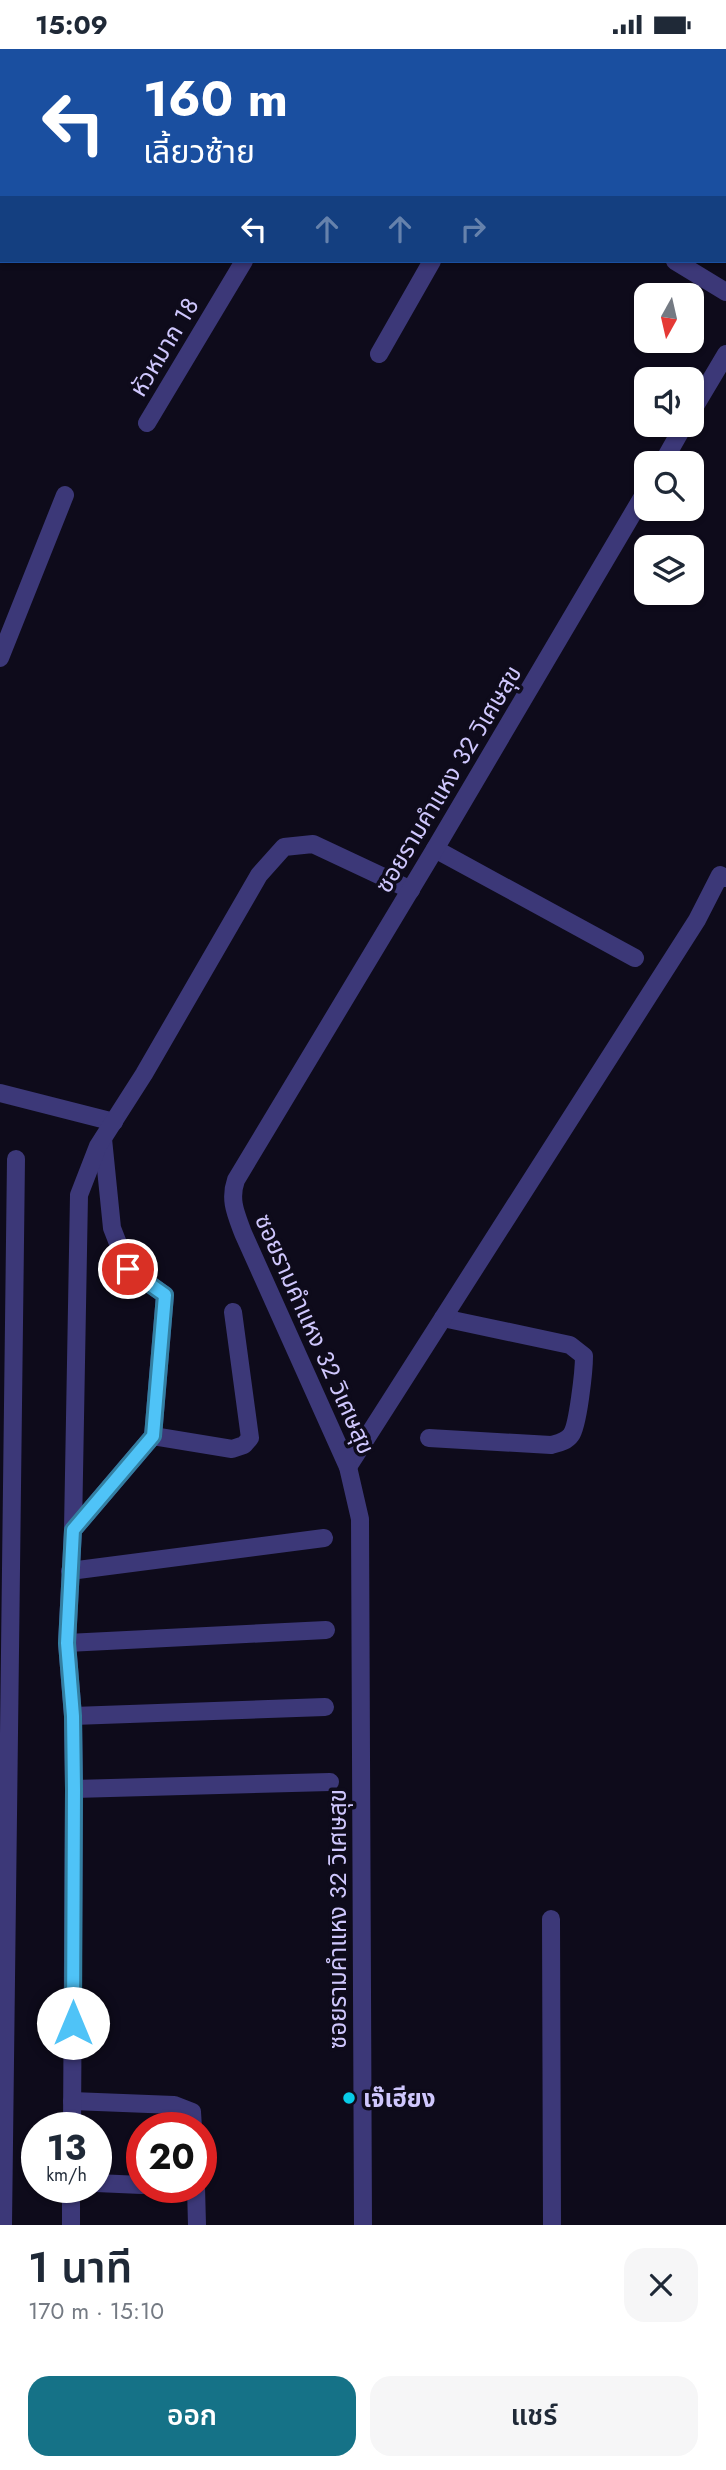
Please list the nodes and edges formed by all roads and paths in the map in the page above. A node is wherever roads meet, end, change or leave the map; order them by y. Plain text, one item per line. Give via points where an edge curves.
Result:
1 (243, 263) edge
2 (431, 263) edge
3 (679, 263) edge
4 (726, 292) edge
5 (379, 354) dead end
6 (726, 354) edge
7 (704, 391) edge
8 (147, 423) dead end
9 (65, 495) dead end
10 (634, 511) edge
11 (0, 659) edge
12 (435, 849) junction
13 (724, 873) edge
14 (411, 890) junction
15 (635, 958) dead end
16 (0, 1093) edge
17 (114, 1122) junction
18 (103, 1139) junction
19 (16, 1160) dead end
20 (233, 1312) dead end
21 (443, 1318) junction
22 (153, 1436) junction
23 (429, 1438) dead end
24 (348, 1467) junction
25 (73, 1530) junction
26 (324, 1538) dead end
27 (71, 1571) junction
28 (326, 1630) dead end
29 (67, 1643) junction
30 (325, 1707) dead end
31 (73, 1716) junction
32 (330, 1782) dead end
33 (74, 1789) junction
34 (551, 1919) dead end
35 (72, 2101) junction
36 (72, 2112) edge
37 (192, 2112) edge
38 (71, 2203) edge
39 (196, 2203) edge
40 (3, 2225) edge
41 (71, 2225) edge
42 (197, 2225) edge
43 (363, 2225) edge
44 (552, 2225) edge

1 - 8 street, หัวหมาก 18
2 - 5 street
3 - 4 street
6 - 7 street
9 - 11 street
10 - 12 street, ซอยรามคำแหง 32 วิเศษสุข
12 - 14 street, ซอยรามคำแหง 32 วิเศษสุข
12 - 15 street
13 - 21 street
14 - 17 street via 313,844 284,848 259,875
14 - 24 street, ซอยรามคำแหง 32 วิเศษสุข via 232,1191 232,1205 243,1233
16 - 17 street
17 - 18 street
18 - 22 street via 113,1228 128,1269 165,1295
18 - 25 street via 79,1195
19 - 40 street
20 - 22 street via 250,1438 232,1449
21 - 23 street via 570,1345 584,1356 584,1369 573,1434 565,1441 551,1445
21 - 24 street
22 - 25 street
24 - 43 street, ซอยรามคำแหง 32 วิเศษสุข via 360,1519
25 - 27 street
26 - 27 street
27 - 29 street
28 - 29 street
29 - 31 street
30 - 31 street
31 - 33 street
32 - 33 street
33 - 35 street
34 - 44 street
35 - 36 street
35 - 37 street via 174,2105
38 - 41 street
39 - 42 street

